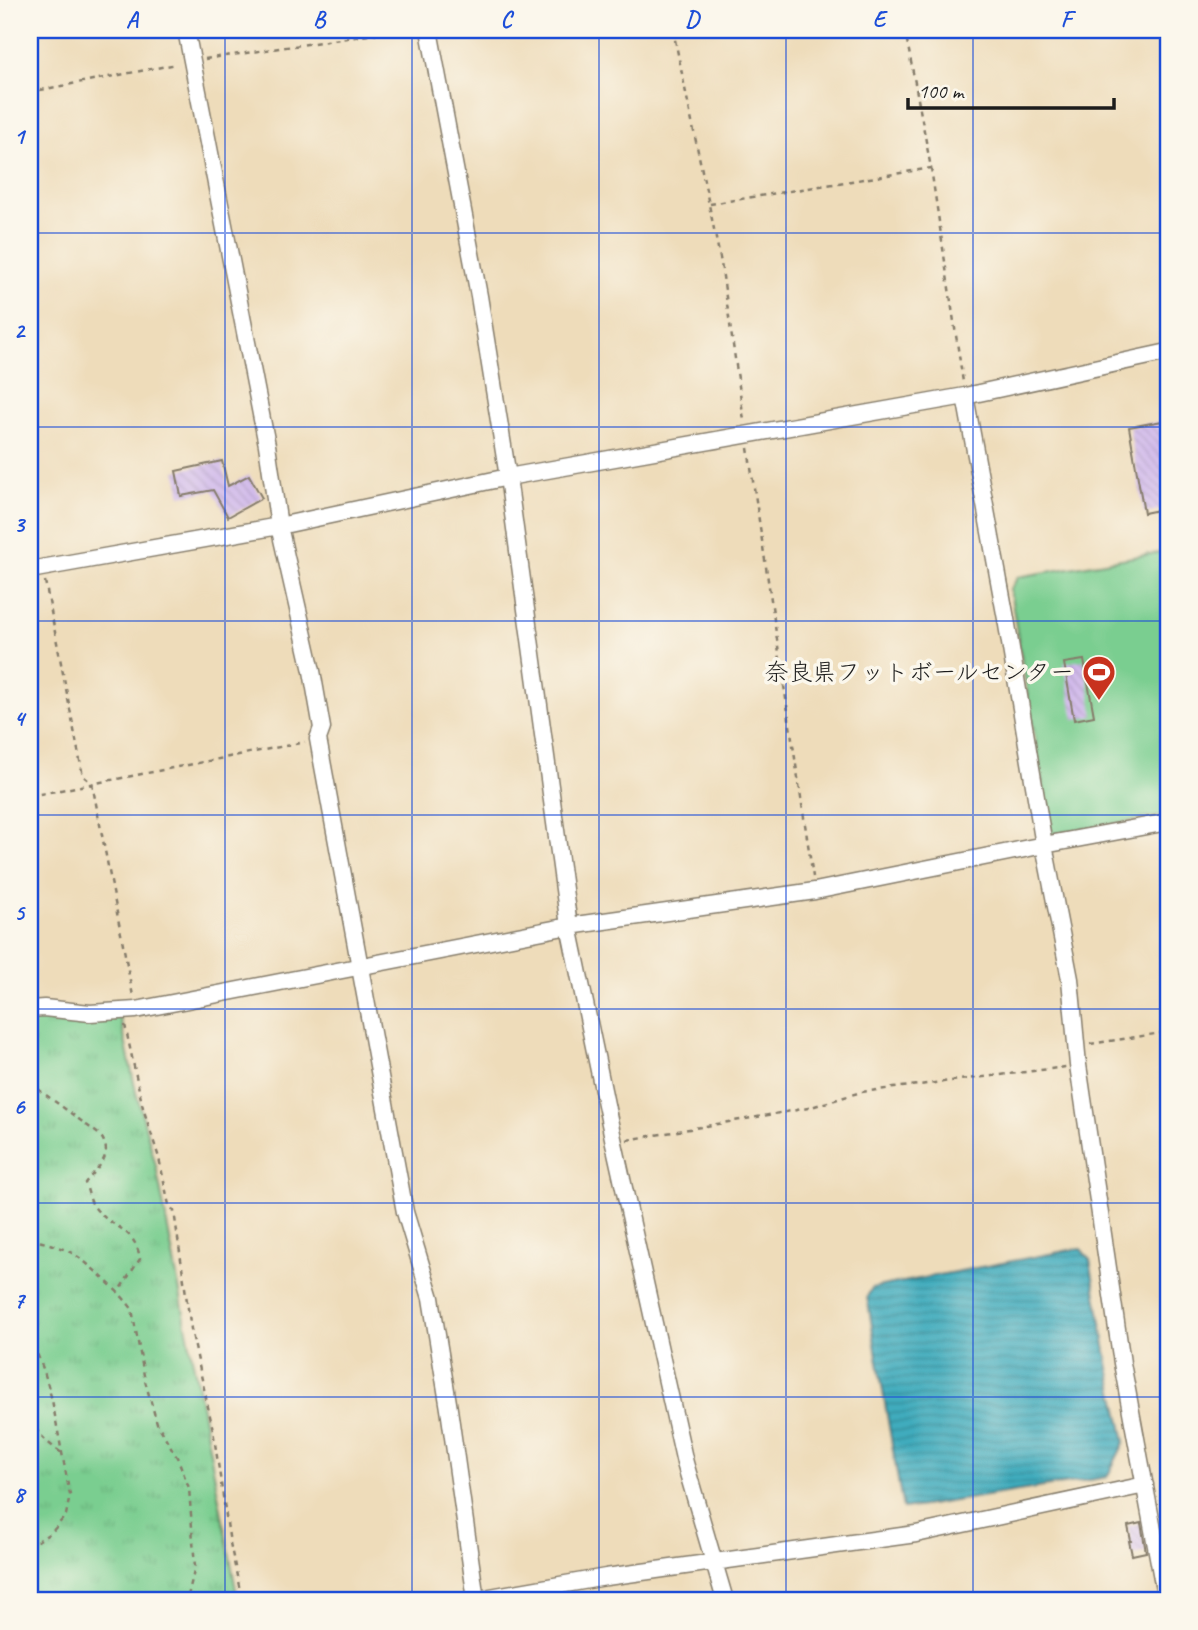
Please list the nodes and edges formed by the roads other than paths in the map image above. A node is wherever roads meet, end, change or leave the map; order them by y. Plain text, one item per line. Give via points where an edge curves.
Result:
1 (186, 30) edge
2 (429, 30) edge
3 (1168, 352) edge
4 (965, 396) junction
5 (508, 477) junction
6 (279, 526) junction
7 (36, 569) edge
8 (1168, 821) edge
9 (1044, 845) junction
10 (569, 926) junction
11 (359, 965) junction
12 (30, 1009) edge
13 (1145, 1485) junction
14 (714, 1562) junction
15 (474, 1600) edge
16 (725, 1600) edge
17 (1166, 1600) edge

1 - 6 street
2 - 5 street
3 - 4 street
4 - 5 street
4 - 9 street
5 - 6 street
5 - 10 street
6 - 7 street
6 - 11 street via 312,671 322,728 318,739
8 - 9 street
9 - 10 street via 815,891
9 - 13 street via 1070,979 1078,1065 1122,1363
10 - 11 street
10 - 14 street via 685,1463
11 - 12 street via 129,1010
11 - 15 street via 405,1212 431,1298
13 - 14 street via 916,1534
13 - 17 street
14 - 15 street
14 - 16 street

